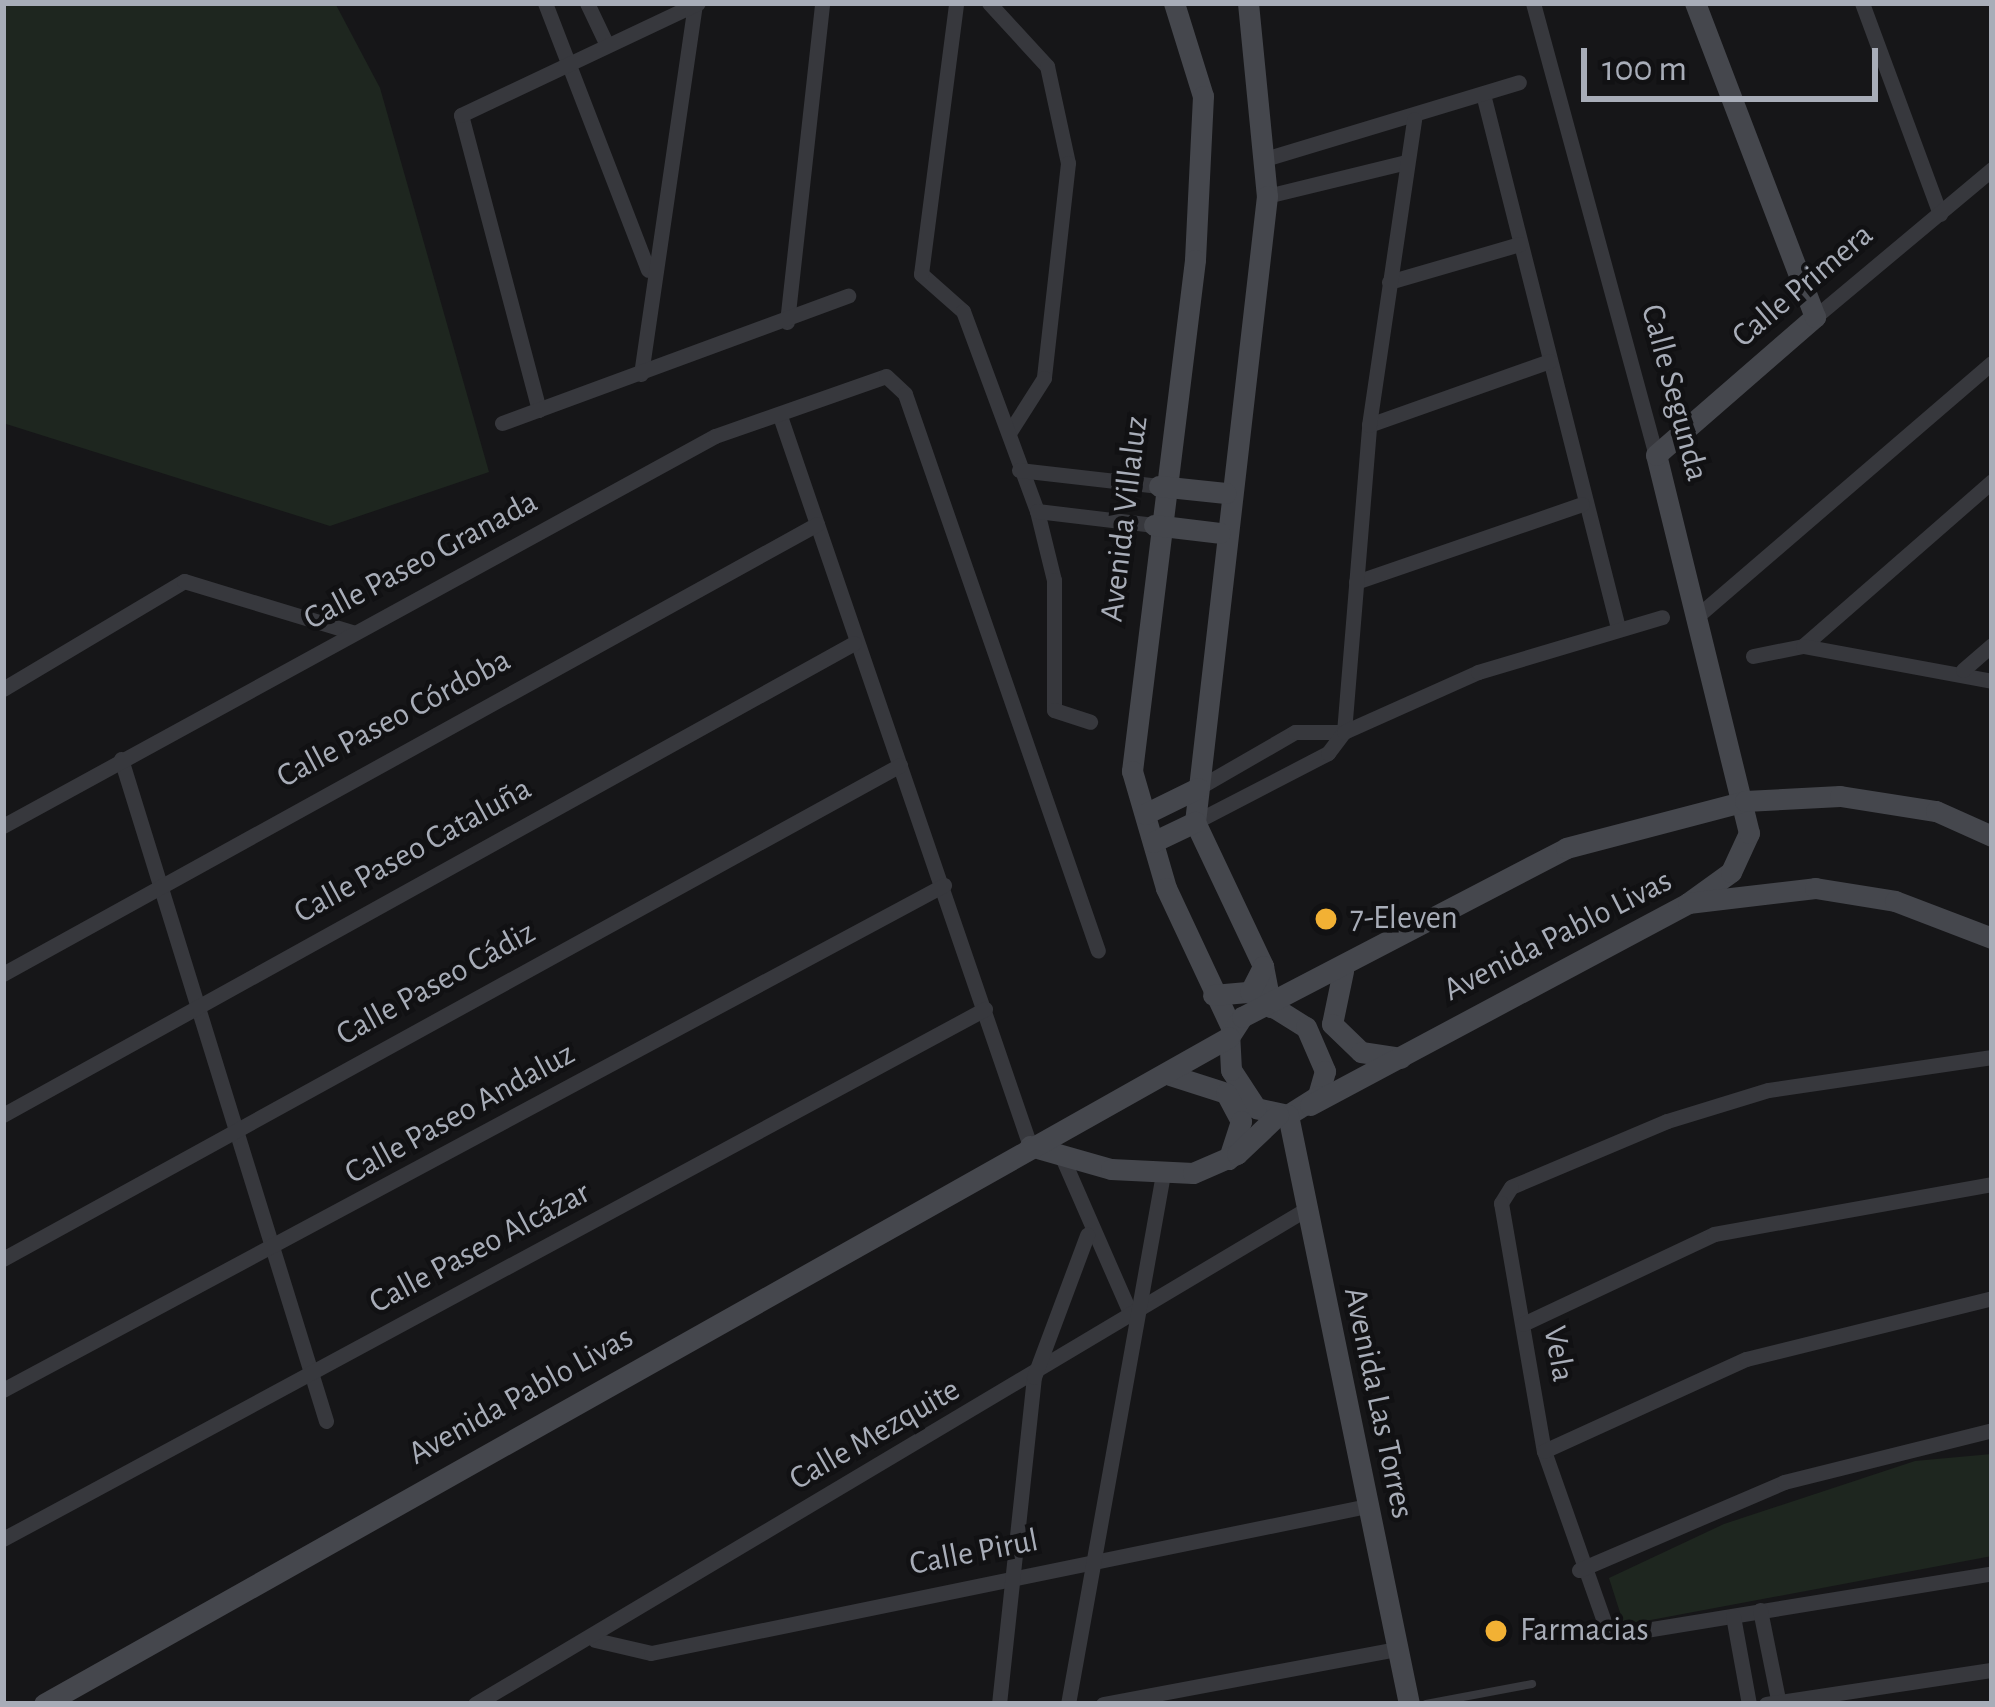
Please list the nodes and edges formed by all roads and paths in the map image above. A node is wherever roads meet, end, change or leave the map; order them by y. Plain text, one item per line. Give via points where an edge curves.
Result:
1 (544, 3) edge
2 (587, 3) edge
3 (822, 3) edge
4 (956, 3) edge
5 (989, 3) edge
6 (1174, 3) edge
7 (1248, 3) edge
8 (1534, 3) edge
9 (1695, 3) edge
10 (1862, 3) edge
11 (697, 4) edge
12 (607, 44) junction
13 (569, 58) junction
14 (1519, 82) dead end
15 (1483, 94) junction
16 (1414, 119) junction
17 (1268, 158) junction
18 (1406, 162) junction
19 (1992, 169) edge
20 (1267, 196) junction
21 (1940, 214) junction
22 (1520, 244) junction
23 (649, 273) junction
24 (1389, 282) junction
25 (848, 296) dead end
26 (1815, 317) junction
27 (787, 322) junction
28 (1550, 361) junction
29 (1992, 363) edge
30 (640, 374) junction
31 (539, 410) junction
32 (781, 419) junction
33 (502, 424) dead end
34 (1369, 425) junction
35 (1009, 433) junction
36 (1656, 454) junction
37 (1019, 470) junction
38 (1992, 481) edge
39 (1159, 486) junction
40 (1226, 493) junction
41 (1582, 504) junction
42 (1037, 511) junction
43 (817, 524) junction
44 (1154, 525) junction
45 (1220, 533) junction
46 (1356, 582) junction
47 (1702, 612) junction
48 (1662, 617) dead end
49 (1618, 628) junction
50 (352, 632) junction
51 (854, 643) junction
52 (1992, 645) edge
53 (1803, 646) junction
54 (1753, 656) dead end
55 (1963, 670) junction
56 (1992, 682) edge
57 (3, 688) edge
58 (1090, 722) dead end
59 (1344, 732) junction
60 (122, 759) junction
61 (900, 765) junction
62 (1198, 788) junction
63 (1745, 801) junction
64 (1145, 814) junction
65 (1195, 822) junction
66 (3, 826) edge
67 (1992, 836) edge
68 (1153, 842) junction
69 (161, 878) junction
70 (944, 885) junction
71 (1688, 903) junction
72 (1992, 938) edge
73 (1098, 951) dead end
74 (1263, 965) junction
75 (1347, 965) junction
76 (3, 974) edge
77 (1213, 994) junction
78 (197, 1003) junction
79 (1273, 1008) junction
80 (985, 1009) junction
81 (1230, 1033) junction
82 (1992, 1057) edge
83 (1401, 1058) junction
84 (1170, 1076) junction
85 (1291, 1112) junction
86 (3, 1115) edge
87 (238, 1127) junction
88 (1030, 1146) junction
89 (1062, 1157) junction
90 (1229, 1160) junction
91 (1163, 1174) junction
92 (1992, 1184) edge
93 (1303, 1211) junction
94 (1088, 1234) junction
95 (274, 1250) junction
96 (3, 1259) edge
97 (1992, 1298) edge
98 (1132, 1317) junction
99 (1522, 1324) junction
100 (309, 1375) junction
101 (1034, 1377) junction
102 (3, 1390) edge
103 (326, 1421) dead end
104 (1992, 1430) edge
105 (1544, 1451) junction
106 (1366, 1506) junction
107 (3, 1539) edge
108 (1090, 1562) junction
109 (1579, 1570) junction
110 (1992, 1573) edge
111 (1010, 1575) junction
112 (1760, 1610) junction
113 (1733, 1616) junction
114 (596, 1640) junction
115 (1396, 1649) junction
116 (1992, 1670) edge
117 (1532, 1684) dead end
118 (1774, 1703) edge
119 (44, 1704) edge
120 (475, 1704) edge
121 (998, 1704) edge
122 (1068, 1704) edge
123 (1103, 1704) edge
124 (1409, 1704) edge
125 (1426, 1704) edge
126 (1749, 1704) edge

1 - 13 street
2 - 12 street
3 - 27 street
4 - 35 street via 914,275 963,311
5 - 35 street via 1047,66 1068,163 1044,378
6 - 39 street, Avenida Villaluz via 1203,96 1195,260
7 - 17 street
8 - 36 street, Calle Segunda
9 - 26 street
10 - 21 street
11 - 12 street
11 - 23 street
12 - 13 street
13 - 23 street
13 - 31 street via 466,109 459,123
14 - 15 street
15 - 16 street
15 - 22 street
16 - 17 street
16 - 18 street
17 - 20 street
18 - 20 street
18 - 24 street
19 - 21 street, Calle Primera
20 - 40 street
21 - 26 street, Calle Primera
22 - 24 street
22 - 28 street
23 - 30 street
24 - 34 street
25 - 27 street
26 - 36 street, Calle Primera
27 - 30 street
28 - 34 street
28 - 41 street
29 - 47 street
30 - 31 street
31 - 33 street
32 - 43 street
32 - 50 street, Calle Paseo Granada via 715,436
32 - 73 street, Calle Paseo Granada via 878,377 905,394
34 - 46 street
35 - 37 street
36 - 47 street, Calle Segunda
37 - 39 street
37 - 42 street
38 - 53 street
39 - 40 street
39 - 44 street, Avenida Villaluz
40 - 45 street
41 - 46 street
41 - 49 street
42 - 44 street
42 - 58 street via 1055,594 1052,707
43 - 51 street
43 - 69 street, Calle Paseo Córdoba
44 - 45 street
44 - 64 street, Avenida Villaluz via 1132,771
45 - 62 street
46 - 59 street
47 - 63 street, Calle Segunda
48 - 49 street
49 - 59 street
50 - 57 street via 207,581 172,585
50 - 60 street, Calle Paseo Granada
51 - 61 street
51 - 78 street, Calle Paseo Cataluña
52 - 55 street
53 - 54 street
53 - 55 street
55 - 56 street
59 - 62 street via 1295,732
59 - 65 street via 1328,753
60 - 66 street, Calle Paseo Granada
60 - 69 street
61 - 70 street
61 - 87 street, Calle Paseo Cádiz
62 - 64 street
62 - 65 street
63 - 67 street, Avenida Pablo Livas via 1889,801
63 - 71 street, Calle Segunda via 1747,853
63 - 75 street, Avenida Pablo Livas via 1566,848
64 - 68 street, Avenida Villaluz
65 - 68 street
65 - 74 street
68 - 77 street, Avenida Villaluz
69 - 76 street, Calle Paseo Córdoba
69 - 78 street
70 - 80 street
70 - 95 street, Calle Paseo Andaluz
71 - 72 street, Avenida Pablo Livas via 1815,888 1895,901
71 - 83 street, Avenida Pablo Livas
74 - 77 street via 1250,992
74 - 79 street
75 - 79 street, Avenida Pablo Livas
75 - 83 street via 1333,983 1332,1024 1361,1052
77 - 81 street, Avenida Villaluz
78 - 86 street, Calle Paseo Cataluña
78 - 87 street
79 - 81 street
79 - 85 street via 1306,1027 1323,1059
80 - 88 street
80 - 100 street, Calle Paseo Alcázar
81 - 84 street, Avenida Pablo Livas
81 - 85 street via 1248,1100
82 - 99 street, Vela via 1768,1090 1511,1187 1501,1203
83 - 85 street, Avenida Pablo Livas
84 - 88 street, Avenida Pablo Livas
84 - 90 street via 1226,1093 1241,1120
85 - 90 street, Avenida Pablo Livas
85 - 93 street, Avenida Las Torres
87 - 95 street
87 - 96 street, Calle Paseo Cádiz
88 - 89 street
88 - 119 street, Avenida Pablo Livas
89 - 91 street
89 - 94 street
90 - 91 street
91 - 98 street
92 - 99 street via 1714,1234
93 - 98 street, Calle Mezquite
93 - 106 street, Avenida Las Torres
94 - 98 street
94 - 101 street
95 - 100 street
95 - 102 street, Calle Paseo Andaluz
97 - 105 street via 1746,1359
98 - 101 street, Calle Mezquite
98 - 108 street
99 - 105 street, Vela
100 - 103 street
100 - 107 street, Calle Paseo Alcázar
101 - 111 street
101 - 114 street, Calle Mezquite
104 - 109 street via 1784,1482
105 - 109 street, Vela
106 - 108 street, Calle Pirul
106 - 115 street, Avenida Las Torres
108 - 111 street, Calle Pirul
108 - 122 street
109 - 113 street, Vela via 1609,1636
110 - 112 street, Vela
111 - 114 street, Calle Pirul via 650,1653
111 - 121 street
112 - 113 street, Vela
112 - 118 street
113 - 126 street
114 - 120 street, Calle Mezquite
115 - 123 street
115 - 124 street, Avenida Las Torres
116 - 118 street
117 - 125 lane

